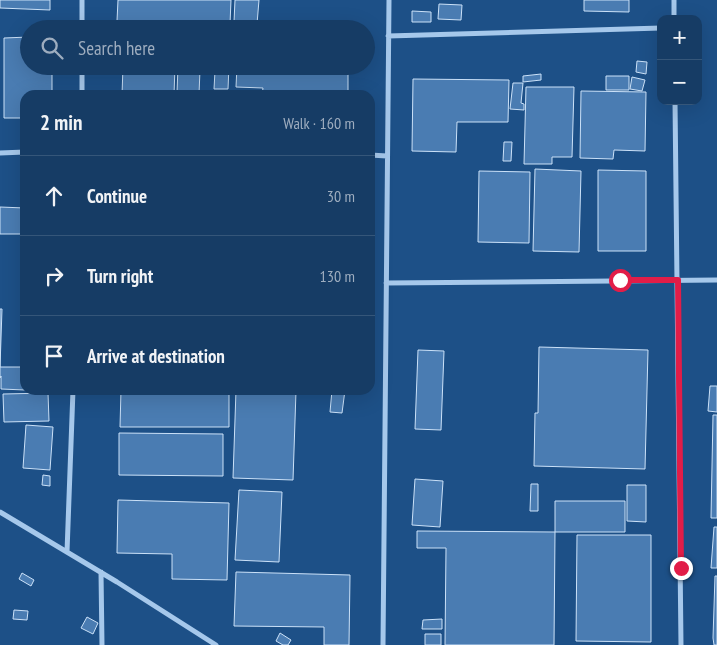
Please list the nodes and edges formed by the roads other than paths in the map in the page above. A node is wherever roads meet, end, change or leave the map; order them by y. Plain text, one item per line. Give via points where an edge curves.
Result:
1 (82, 0) edge
2 (389, 0) edge
3 (674, 0) edge
4 (674, 15) edge
5 (82, 20) edge
6 (657, 28) edge
7 (388, 36) junction
8 (82, 75) edge
9 (82, 90) edge
10 (675, 105) edge
11 (20, 152) edge
12 (0, 154) edge
13 (375, 155) edge
14 (387, 156) junction
15 (678, 280) junction
16 (717, 280) edge
17 (386, 283) junction
18 (73, 395) edge
19 (0, 512) edge
20 (67, 552) junction
21 (101, 572) junction
22 (208, 643) edge
23 (102, 645) edge
24 (216, 645) edge
25 (383, 645) edge
26 (682, 645) edge

1 - 5 street
2 - 7 street
3 - 4 street
6 - 7 street
7 - 14 street
8 - 9 street
10 - 15 street
11 - 12 street
13 - 14 street
14 - 17 street
15 - 16 street
15 - 17 street
15 - 26 street
17 - 25 street
18 - 20 street
19 - 20 street
20 - 21 street
21 - 22 street
21 - 23 street
22 - 24 street

